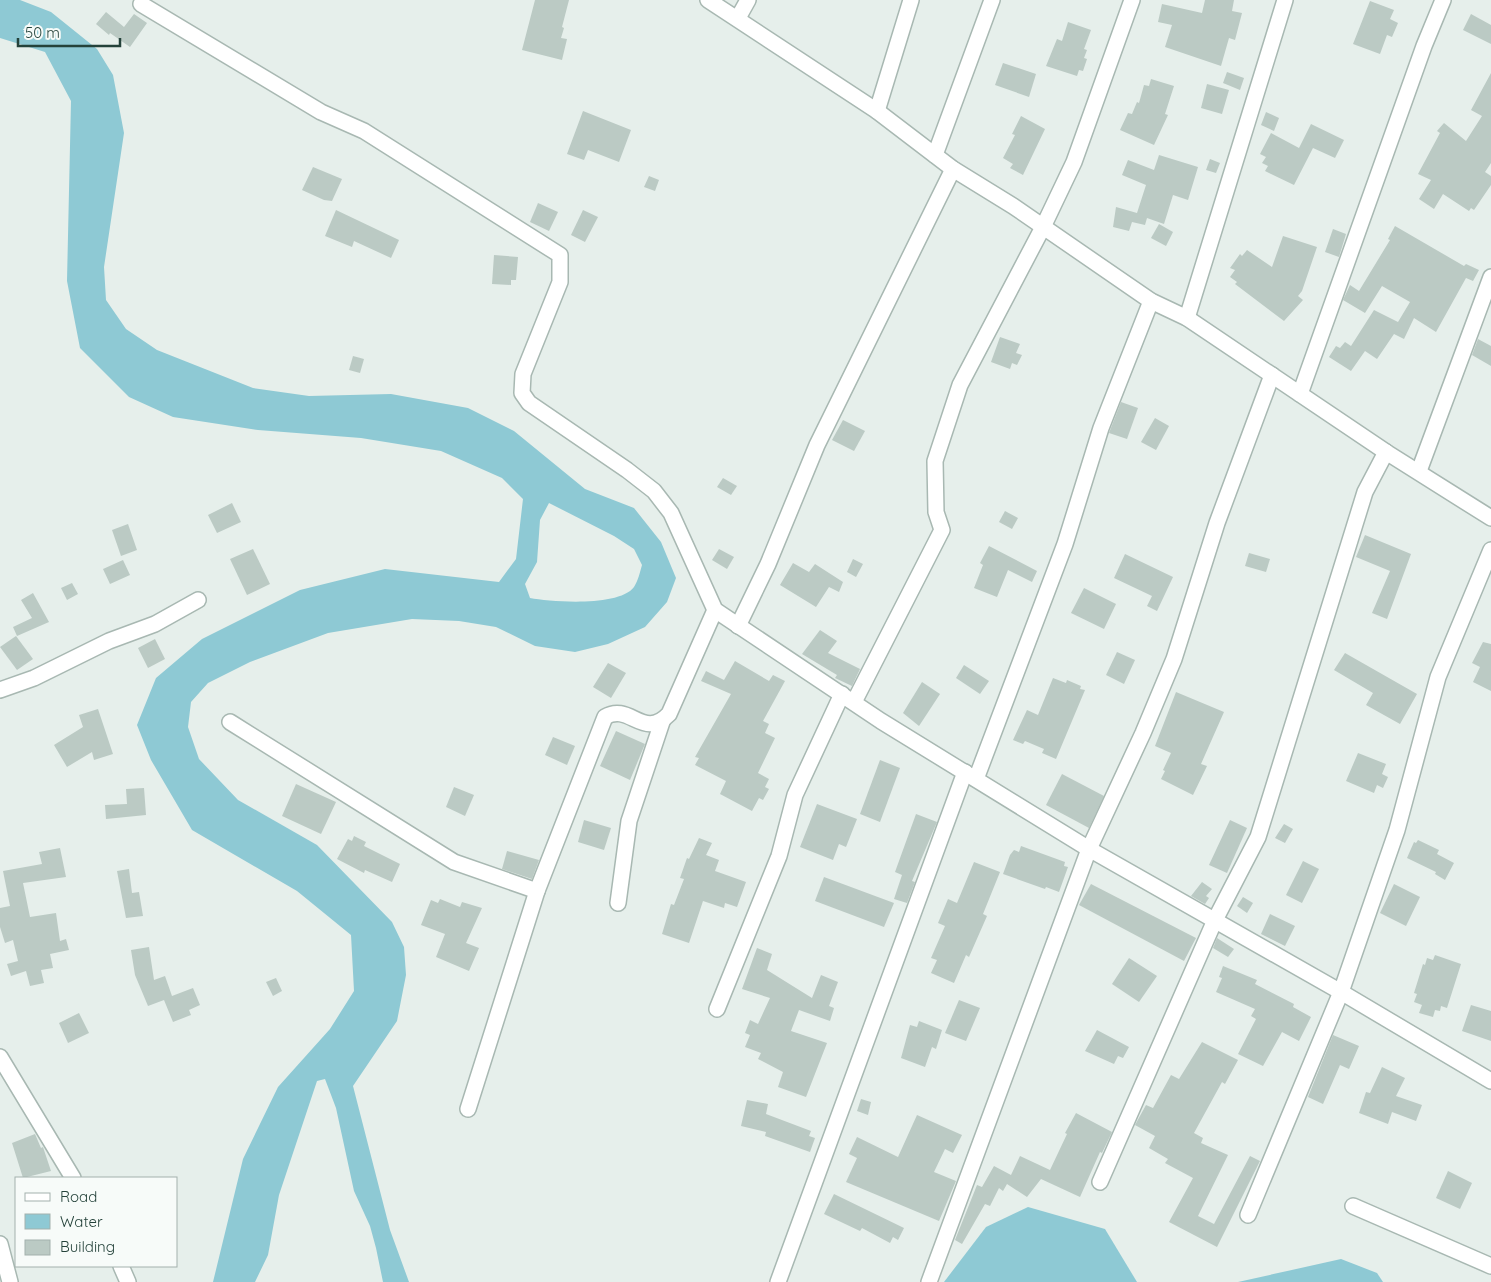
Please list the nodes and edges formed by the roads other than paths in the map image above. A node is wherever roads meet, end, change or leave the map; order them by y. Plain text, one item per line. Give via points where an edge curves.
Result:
1 (708, 0) edge
2 (748, 0) edge
3 (911, 0) edge
4 (992, 0) edge
5 (1132, 0) edge
6 (1285, 0) edge
7 (1442, 0) edge
8 (141, 4) dead end
9 (738, 18) junction
10 (877, 111) junction
11 (935, 156) junction
12 (953, 170) junction
13 (1043, 227) junction
14 (1491, 277) edge
15 (1151, 301) junction
16 (1187, 318) junction
17 (1272, 375) junction
18 (1300, 394) junction
19 (1386, 452) junction
20 (1419, 470) junction
21 (1491, 518) edge
22 (1491, 550) edge
23 (198, 600) dead end
24 (714, 610) junction
25 (738, 626) junction
26 (0, 690) edge
27 (848, 698) junction
28 (230, 722) dead end
29 (662, 722) junction
30 (971, 776) junction
31 (1089, 849) junction
32 (536, 891) junction
33 (618, 903) dead end
34 (1214, 920) junction
35 (1341, 992) junction
36 (718, 1009) dead end
37 (0, 1057) edge
38 (1491, 1081) edge
39 (468, 1109) dead end
40 (72, 1177) edge
41 (1100, 1182) dead end
42 (1353, 1206) dead end
43 (1248, 1215) dead end
44 (0, 1244) edge
45 (1491, 1266) edge
46 (121, 1267) edge
47 (10, 1282) edge
48 (128, 1282) edge
49 (778, 1282) edge
50 (929, 1282) edge

1 - 9 street
2 - 9 street
3 - 10 street
4 - 11 street
5 - 13 street via 1074,162
6 - 16 street
7 - 18 street
8 - 24 street via 320,112 364,131 560,255 560,282 523,374 522,393 528,403 654,491 672,512
9 - 10 street
10 - 11 street
11 - 12 street
12 - 13 street
12 - 25 street via 817,445 768,564
13 - 15 street
13 - 27 street via 960,385 935,461 936,512 942,530
14 - 20 street
15 - 16 street
15 - 30 street via 1101,428 1065,544
16 - 17 street
17 - 18 street
17 - 31 street via 1217,523 1174,659 1144,733
18 - 19 street
19 - 20 street
19 - 34 street via 1365,492 1258,837
20 - 21 street
22 - 35 street via 1438,677 1397,830
23 - 26 street via 155,624
24 - 25 street
24 - 29 street via 669,714
25 - 27 street
27 - 30 street
27 - 36 street via 795,795 780,856
28 - 32 street via 454,862
29 - 32 street via 652,725 640,723 613,712 605,717
29 - 33 street via 629,821
30 - 31 street
30 - 49 street
31 - 34 street
31 - 50 street
32 - 39 street
34 - 35 street
34 - 41 street
35 - 38 street
35 - 43 street
37 - 40 street
42 - 45 street
44 - 47 street
46 - 48 street

